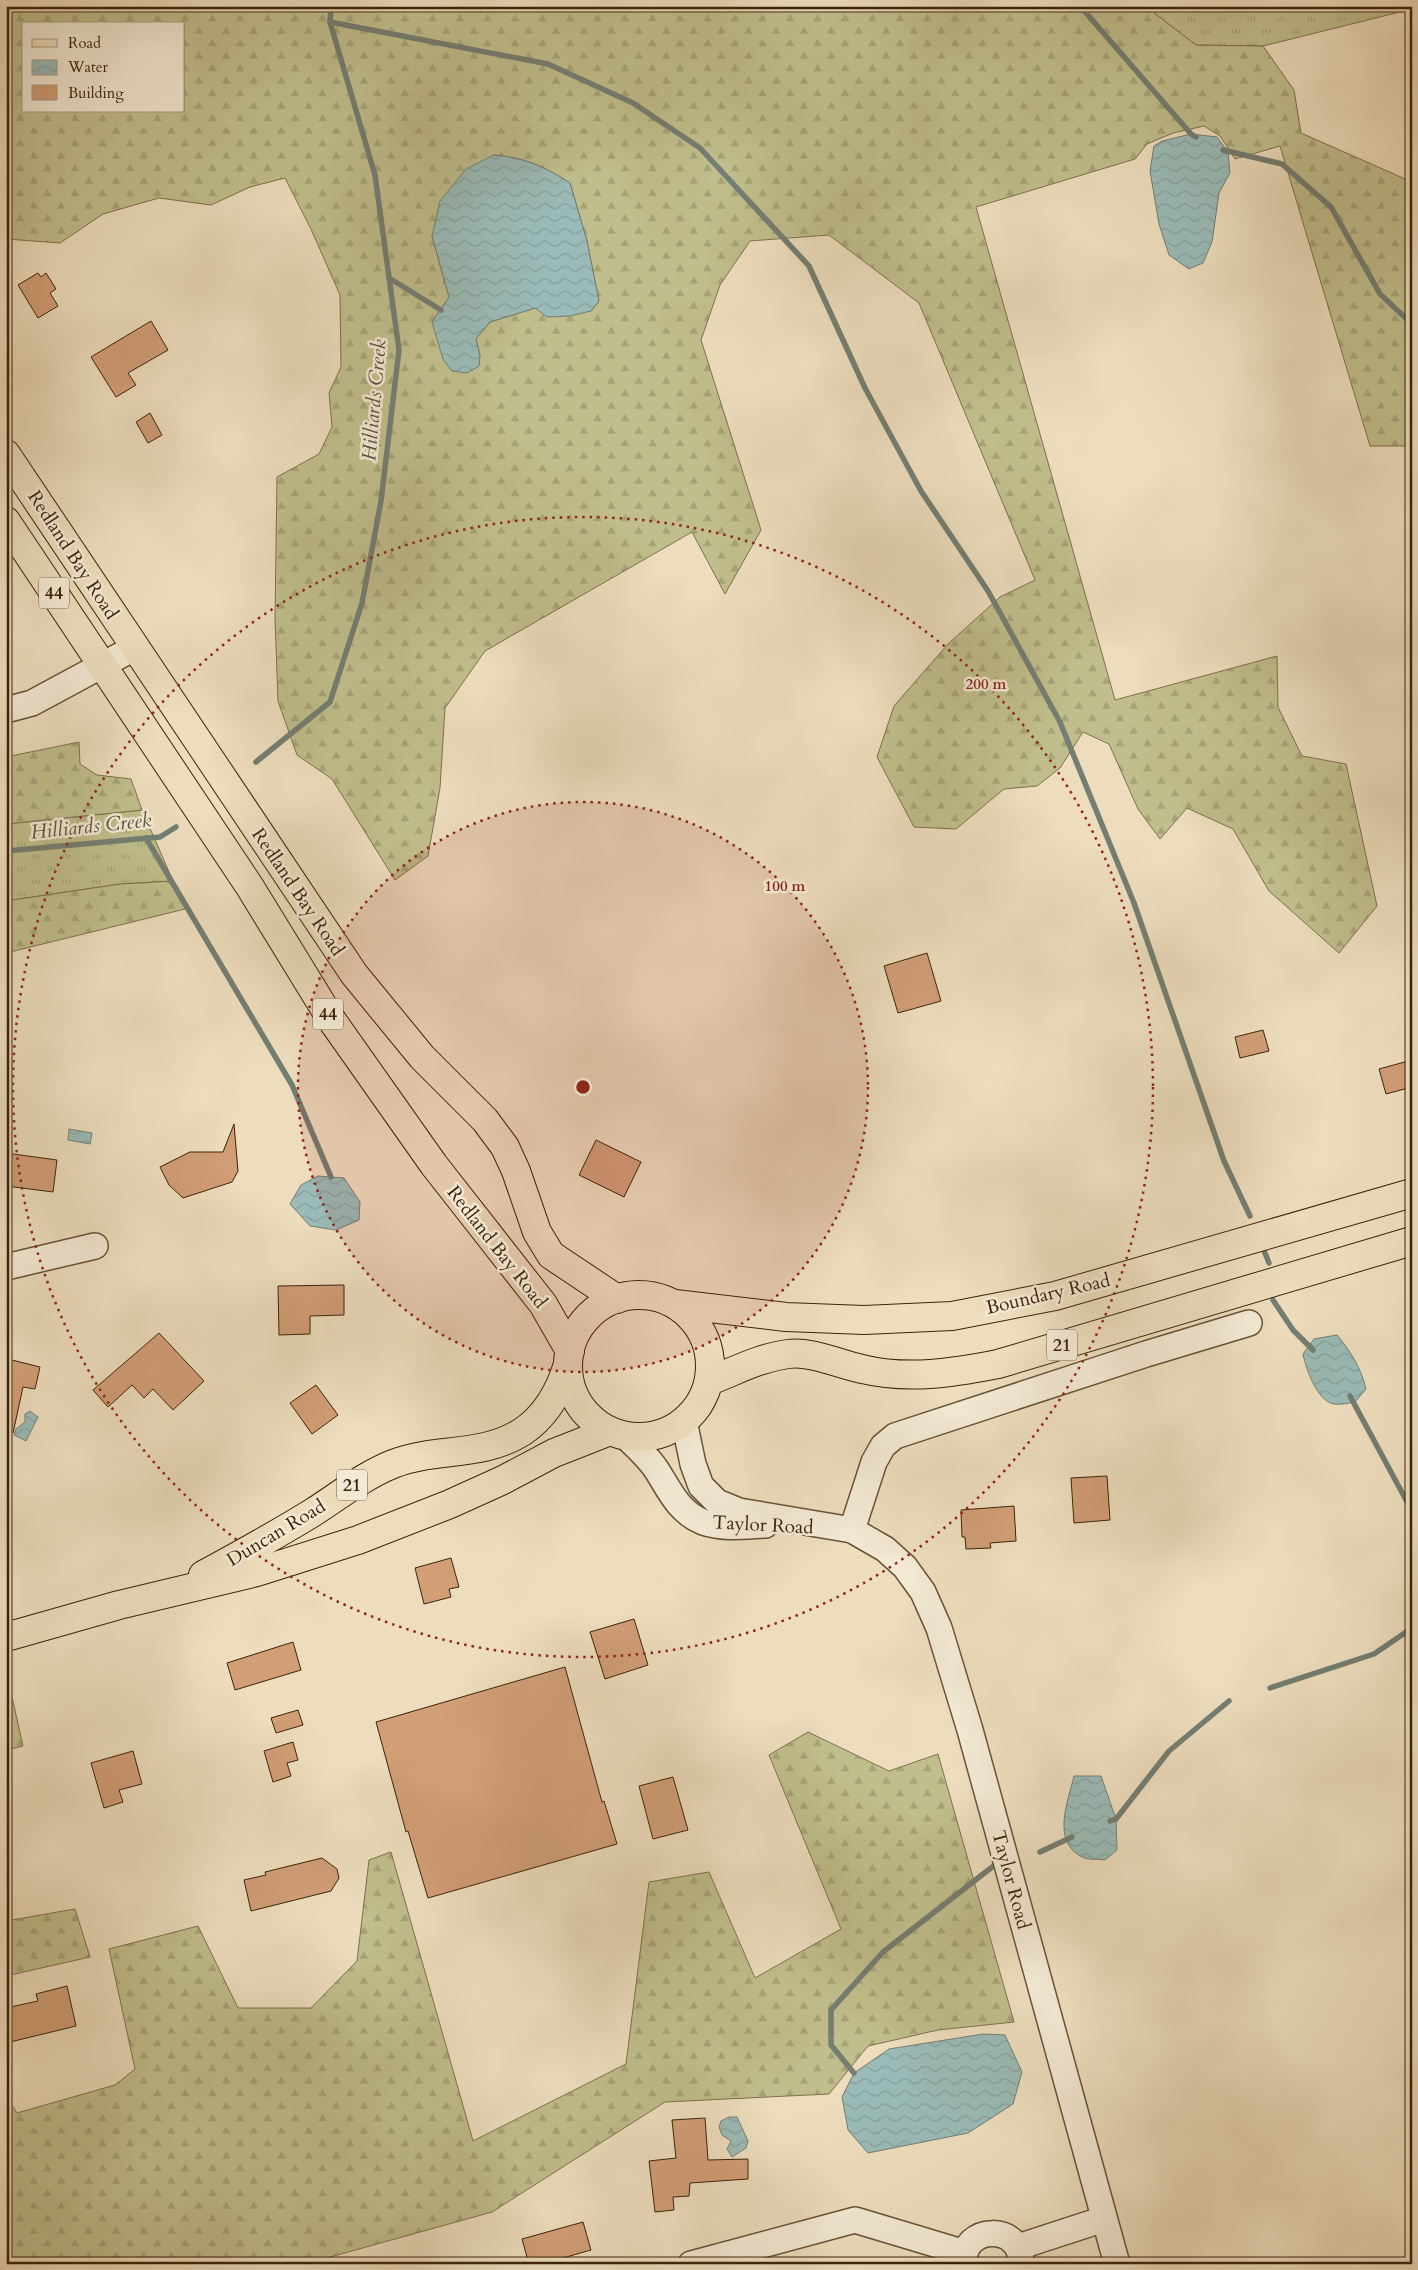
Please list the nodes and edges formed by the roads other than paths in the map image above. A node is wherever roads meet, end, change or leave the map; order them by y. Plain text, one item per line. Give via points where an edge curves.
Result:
1 (6, 454) edge
2 (6, 521) edge
3 (134, 648) junction
4 (102, 665) junction
5 (6, 710) edge
6 (1412, 1193) edge
7 (1412, 1241) edge
8 (95, 1246) dead end
9 (6, 1267) edge
10 (616, 1299) junction
11 (675, 1304) junction
12 (1249, 1323) dead end
13 (569, 1358) junction
14 (709, 1381) junction
15 (684, 1421) junction
16 (617, 1433) junction
17 (852, 1530) junction
18 (119, 1605) junction
19 (6, 1637) edge
20 (1104, 2219) junction
21 (1020, 2255) edge
22 (964, 2258) edge
23 (690, 2264) edge
24 (1117, 2264) edge

1 - 3 main road, Redland Bay Road / 44
2 - 4 main road, Redland Bay Road / 44
3 - 4 street
3 - 10 main road, Redland Bay Road / 44 via 354,974 416,1050 484,1120 505,1147 537,1232 551,1255
4 - 5 street via 32,702
4 - 13 main road, Redland Bay Road / 44 via 250,888 331,1019 434,1165 543,1304
6 - 11 main road, Boundary Road / 21 via 1055,1296 952,1316 864,1320 786,1317
7 - 14 main road, 21 via 982,1367 922,1376 891,1374 790,1354 753,1361
8 - 9 street
10 - 11 main road, 21 via 636,1295 656,1297
10 - 13 main road, 21 via 586,1319 576,1334
11 - 14 main road, 21 via 689,1315 708,1346 711,1363
12 - 17 street via 895,1436 883,1446 874,1462
13 - 16 main road via 571,1385 579,1404 592,1420
13 - 18 main road, Duncan Road / 21 via 562,1387 542,1414 523,1431 488,1448 394,1464 351,1486 261,1544 197,1578
14 - 15 main road, 21 via 704,1396
15 - 16 main road, 21 via 665,1432 645,1437
15 - 17 street, Taylor Road via 700,1486 717,1502 739,1511
16 - 17 street, Taylor Road via 644,1453 675,1500 703,1522 726,1526 786,1524
16 - 18 main road, Duncan Road / 21 via 554,1453 450,1504 358,1540 258,1572
17 - 20 street, Taylor Road via 885,1549 906,1567 923,1592 940,1628
18 - 19 main road, Duncan Road / 21
20 - 21 street
20 - 24 street, Taylor Road
21 - 22 street via 1006,2235 989,2232 974,2239
22 - 23 street via 855,2220

